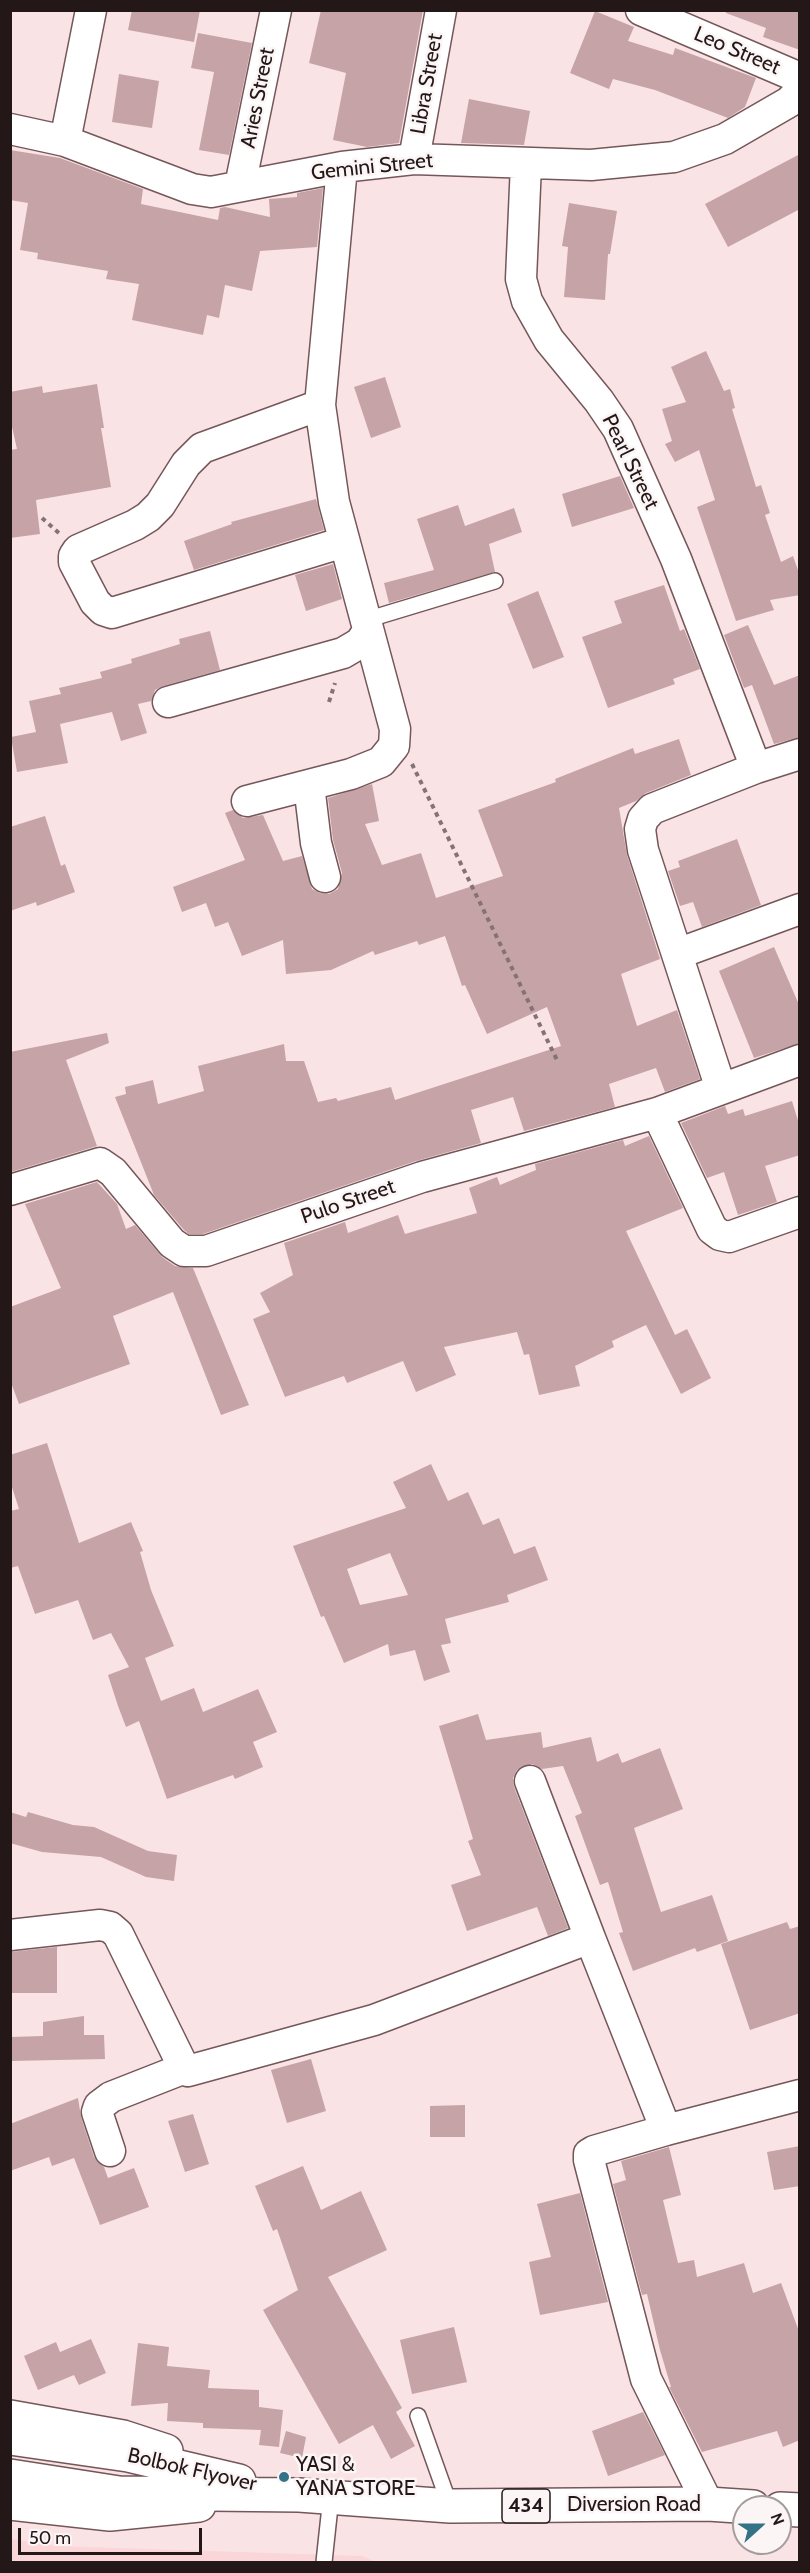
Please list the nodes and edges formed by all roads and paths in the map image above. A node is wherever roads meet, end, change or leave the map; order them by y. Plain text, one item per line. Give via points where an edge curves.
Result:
1 (91, 10) edge
2 (276, 10) edge
3 (441, 10) edge
4 (641, 10) edge
5 (800, 78) edge
6 (800, 91) edge
7 (10, 129) edge
8 (65, 141) junction
9 (414, 159) junction
10 (526, 164) junction
11 (342, 167) junction
12 (240, 186) junction
13 (320, 405) junction
14 (344, 542) junction
15 (495, 581) dead end
16 (367, 625) junction
17 (168, 702) dead end
18 (394, 724) junction
19 (800, 754) edge
20 (756, 768) junction
21 (309, 785) junction
22 (247, 801) dead end
23 (325, 877) dead end
24 (800, 909) edge
25 (677, 954) junction
26 (556, 1060) dead end
27 (800, 1060) edge
28 (721, 1089) junction
29 (657, 1113) junction
30 (10, 1190) edge
31 (800, 1212) edge
32 (530, 1781) dead end
33 (10, 1935) edge
34 (590, 1938) junction
35 (185, 2068) junction
36 (800, 2096) edge
37 (666, 2130) junction
38 (110, 2151) dead end
39 (418, 2416) dead end
40 (10, 2417) edge
41 (10, 2438) edge
42 (10, 2476) edge
43 (315, 2496) junction
44 (10, 2503) edge
45 (708, 2504) junction
46 (450, 2506) junction
47 (732, 2506) edge
48 (324, 2562) edge

1 - 8 street
2 - 12 street, Aries Street
3 - 9 street, Libra Street
4 - 5 street, Leo Street
6 - 10 street, Gemini Street via 789,102 725,139 674,157 591,165
7 - 8 street, Gemini Street
8 - 12 street, Gemini Street via 192,189 212,192
9 - 10 street, Gemini Street
9 - 11 street, Gemini Street
10 - 20 street, Pearl Street via 521,279 527,301 549,340 618,429 676,559
11 - 12 street, Gemini Street
11 - 13 street
13 - 14 street via 332,491
13 - 14 street via 202,448 148,517 78,550 74,562 95,602 112,613
14 - 16 street
15 - 16 lane
16 - 17 street via 360,643 343,653
16 - 18 street
18 - 21 street via 361,756 351,774
18 - 26 path
19 - 20 street
20 - 25 street via 652,809 643,819 641,838
21 - 22 street
21 - 23 street via 316,843
24 - 25 street
25 - 28 street
27 - 28 street, Pulo Street
28 - 29 street, Pulo Street
29 - 30 street, Pulo Street via 422,1177 206,1251 184,1251 172,1243 113,1172 100,1163
29 - 31 street via 712,1228 729,1237
32 - 34 street
33 - 35 street via 110,1927 118,1934
34 - 35 street via 374,2020 194,2070
34 - 37 street
35 - 38 street via 111,2097 99,2106 97,2112
36 - 37 street
37 - 45 street via 594,2151 589,2160 646,2379
39 - 46 lane
40 - 43 main road, Diversion Road / 434 via 123,2437
41 - 43 main road, Bolbok Flyover / 434 via 128,2455
42 - 43 main road, Bolbok Flyover / 434 via 119,2493
43 - 44 main road, Diversion Road / 434 via 110,2514
43 - 46 main road, Diversion Road / 434
43 - 48 lane
45 - 46 main road, Diversion Road / 434
45 - 47 main road, Diversion Road / 434

